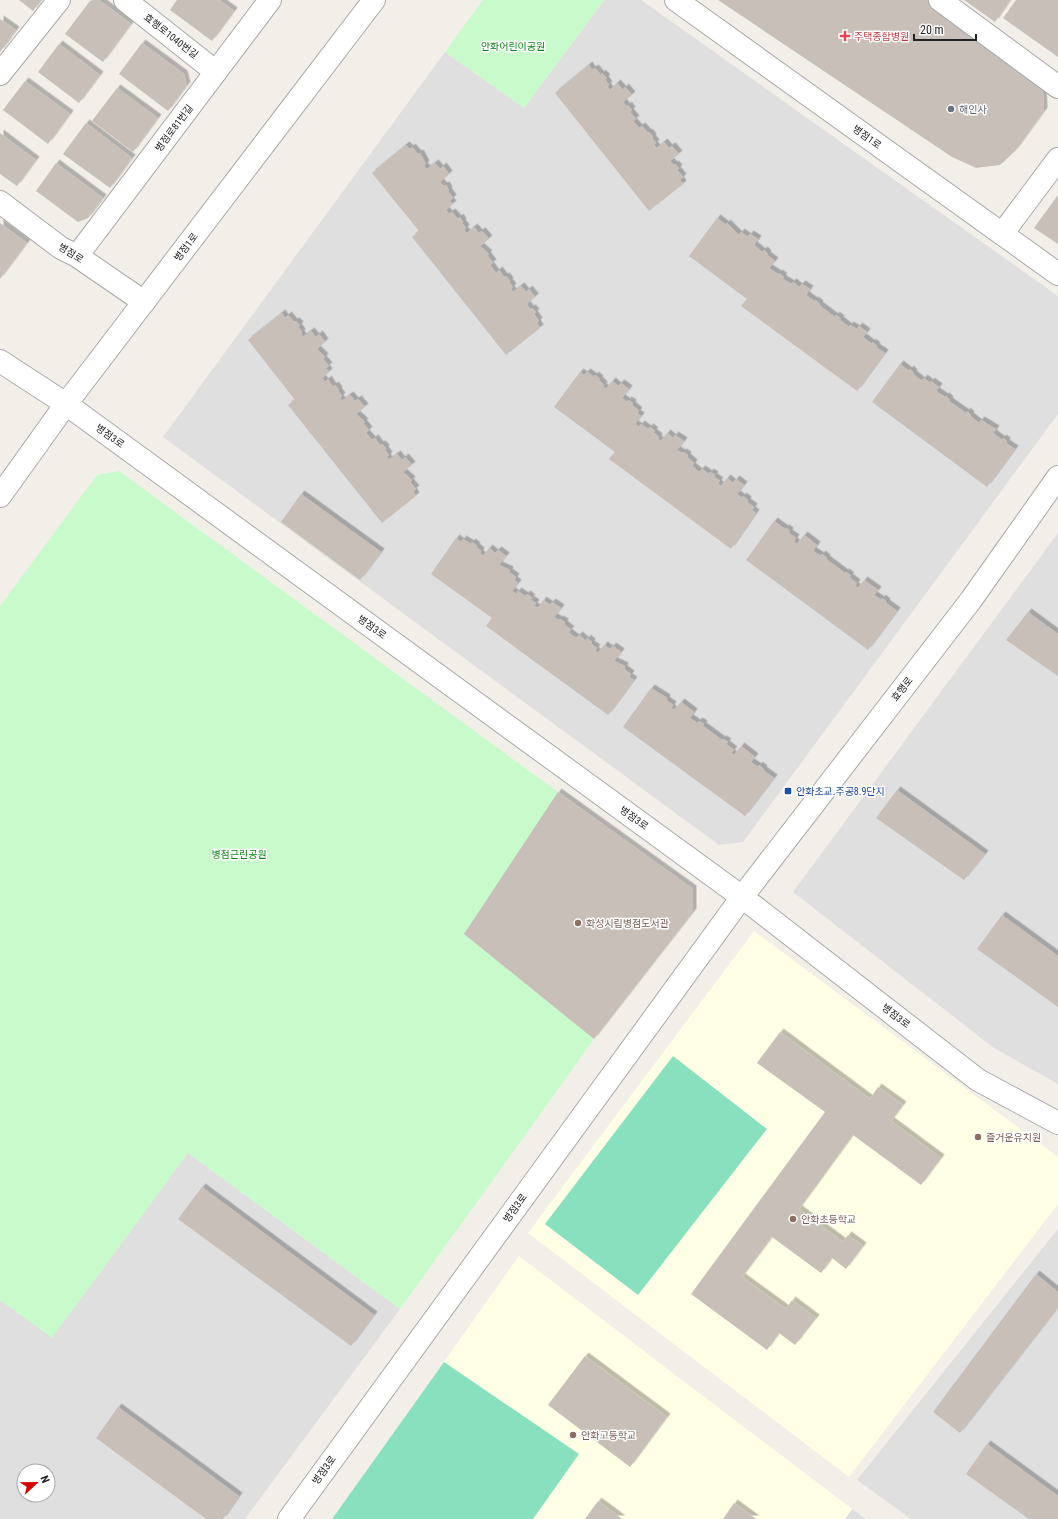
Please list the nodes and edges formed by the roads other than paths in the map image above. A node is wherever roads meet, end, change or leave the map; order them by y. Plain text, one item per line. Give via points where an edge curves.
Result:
1 (60, 0) edge
2 (125, 0) edge
3 (270, 0) edge
4 (374, 0) edge
5 (676, 0) edge
6 (940, 0) edge
7 (216, 72) junction
8 (0, 74) edge
9 (1058, 88) edge
10 (1058, 159) edge
11 (0, 202) edge
12 (1002, 234) junction
13 (77, 256) junction
14 (1058, 274) edge
15 (144, 302) junction
16 (0, 360) edge
17 (66, 404) junction
18 (1058, 477) edge
19 (0, 496) edge
20 (742, 897) junction
21 (1058, 1123) edge
22 (288, 1519) edge

1 - 8 street
2 - 7 street, 효행로1040번길
3 - 7 street, 병점로81번길
4 - 15 street, 병점1로
5 - 12 street, 병점1로
6 - 9 street
7 - 13 street, 병점로81번길
10 - 12 street
11 - 13 street, 병점로 via 62,248
12 - 14 street, 병점1로
13 - 15 street, 병점로
15 - 17 street, 병점1로
16 - 17 street, 병점3로
17 - 19 street, 병점1로
17 - 20 street, 병점3로
18 - 20 street, 효행로 via 971,600
20 - 21 street, 병점3로 via 978,1080
20 - 22 street, 병점3로

